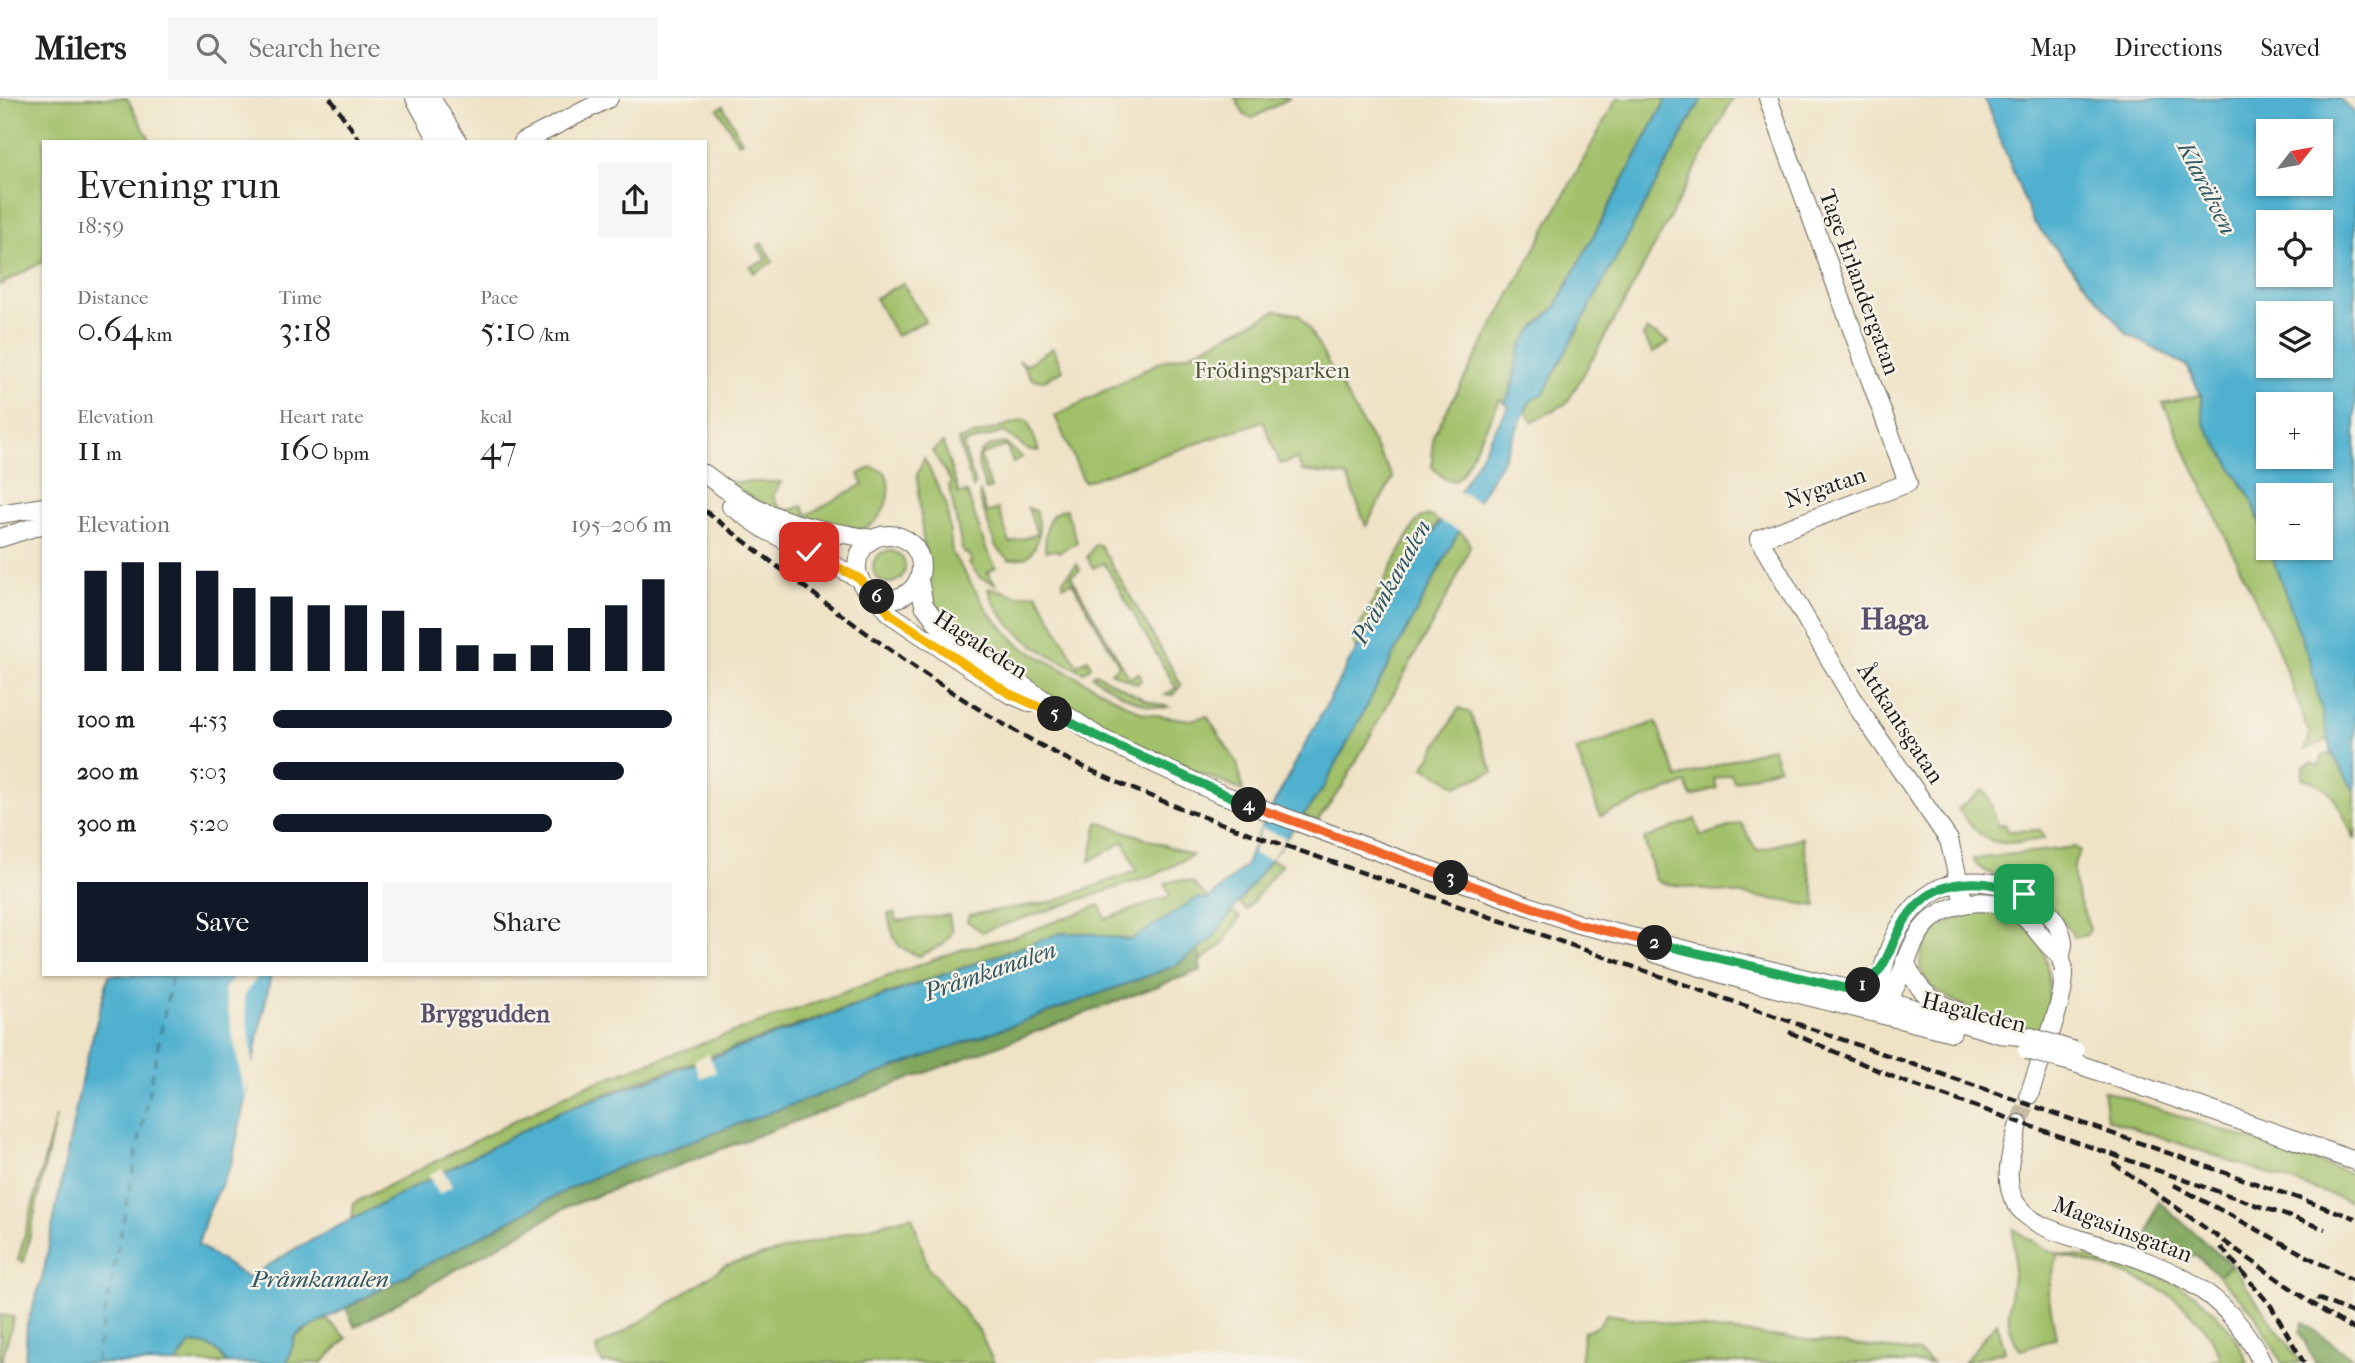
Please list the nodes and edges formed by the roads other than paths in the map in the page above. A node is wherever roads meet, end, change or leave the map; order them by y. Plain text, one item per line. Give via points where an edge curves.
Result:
1 (415, 98) edge
2 (431, 98) edge
3 (609, 98) edge
4 (1768, 98) edge
5 (438, 140) edge
6 (457, 140) edge
7 (527, 140) edge
8 (707, 475) edge
9 (1908, 483) joint
10 (707, 488) edge
11 (42, 507) edge
12 (0, 514) edge
13 (42, 525) edge
14 (0, 538) edge
15 (1759, 539) joint
16 (873, 540) junction
17 (860, 579) junction
18 (919, 580) junction
19 (877, 596) junction
20 (1068, 720) junction
21 (1958, 883) junction
22 (1964, 904) junction
23 (1578, 924) junction
24 (2061, 956) junction
25 (1905, 961) junction
26 (1881, 970) junction
27 (1852, 990) junction
28 (1881, 1004) junction
29 (2050, 1034) dead end
30 (2033, 1049) junction
31 (2077, 1058) junction
32 (2029, 1095) tunnel mouth
33 (2020, 1124) tunnel mouth
34 (2355, 1152) edge
35 (2355, 1161) edge
36 (2262, 1363) edge

1 - 5 street
2 - 6 street
3 - 7 street
4 - 9 street, Tage Erlandergatan
8 - 16 street via 775,519
9 - 15 street, Nygatan
10 - 17 street via 766,530
11 - 12 street
13 - 14 street
15 - 21 street, Åttkantsgatan via 1862,714 1950,840
16 - 17 street via 861,552
16 - 18 street via 895,536 913,545 921,562
17 - 19 street
18 - 19 street via 896,598
18 - 20 street, Hagaleden via 924,605 943,632
19 - 20 street, Hagaleden via 890,614 1008,693
20 - 23 street, Hagaleden via 1218,793
21 - 22 street, Åttkantsgatan
21 - 24 street via 1979,880 2024,894 2042,907 2059,929 2064,943
21 - 26 street via 1940,888 1914,908
22 - 24 street via 1997,904 2015,910
22 - 25 street via 1929,920 1917,933
23 - 27 street, Hagaleden
23 - 28 street, Hagaleden via 1602,937 1743,980
24 - 29 street via 2062,995
25 - 28 street via 1895,989
25 - 30 street via 1916,985 1929,999
26 - 27 street
26 - 28 street
27 - 28 street, Hagaleden
28 - 30 street, Hagaleden via 1999,1034
30 - 31 street, Hagaleden, bridge
30 - 32 street
31 - 34 street, Hagaleden
31 - 35 street, Hagaleden
33 - 36 street, Magasinsgatan via 2009,1166 2011,1194 2020,1209 2044,1227 2197,1284 2238,1322

